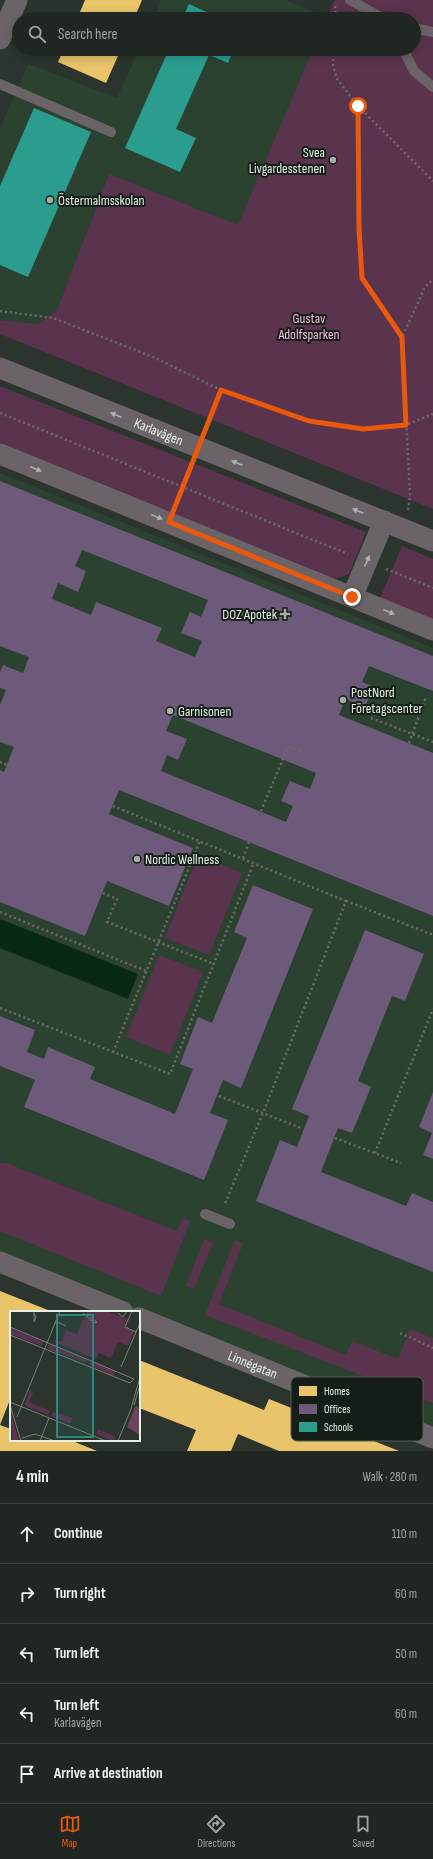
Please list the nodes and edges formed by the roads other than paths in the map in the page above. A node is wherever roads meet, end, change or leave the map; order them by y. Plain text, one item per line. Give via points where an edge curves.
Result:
1 (17, 0) edge
2 (350, 0) edge
3 (371, 12) edge
4 (421, 29) edge
5 (433, 32) edge
6 (0, 39) edge
7 (406, 56) edge
8 (0, 84) edge
9 (433, 87) edge
10 (111, 132) dead end
11 (0, 368) edge
12 (0, 454) edge
13 (384, 521) junction
14 (433, 541) edge
15 (352, 597) junction
16 (433, 630) edge
17 (205, 1214) dead end
18 (230, 1224) dead end
19 (0, 1262) edge
20 (121, 1311) edge
21 (140, 1318) edge
22 (291, 1380) edge
23 (423, 1434) edge
24 (433, 1438) edge

1 - 6 street
2 - 3 lane
4 - 5 lane
7 - 9 lane via 414,71
8 - 10 lane
13 -> 11 street, Karlavägen
12 -> 15 street
13 - 14 street, Karlavägen
15 -> 13 street
15 -> 16 street
17 - 18 lane
19 - 20 street
21 - 22 street, Linnégatan
23 - 24 street, Linnégatan

